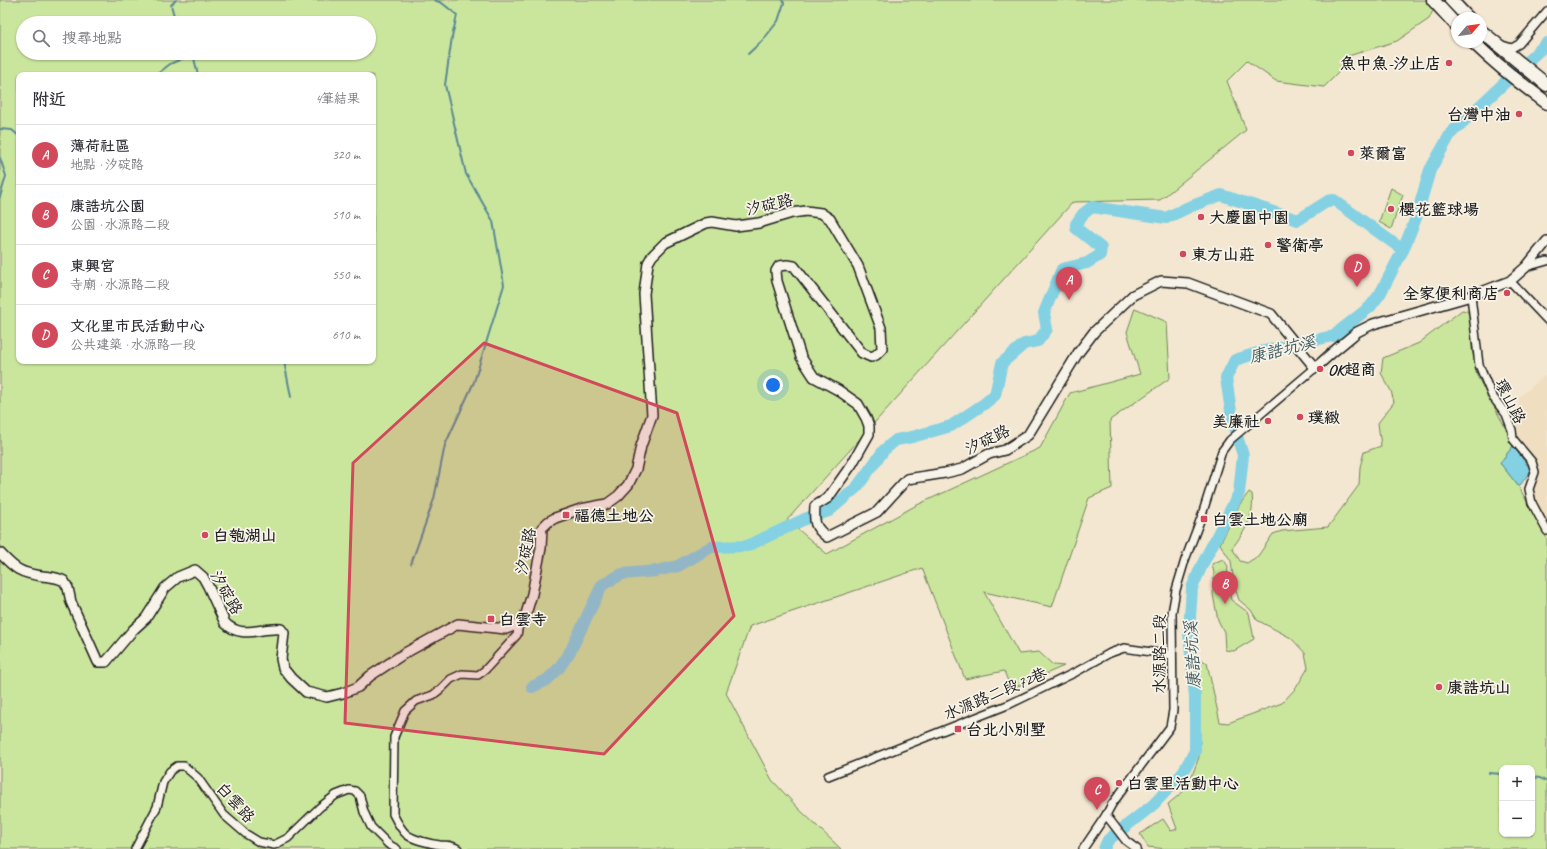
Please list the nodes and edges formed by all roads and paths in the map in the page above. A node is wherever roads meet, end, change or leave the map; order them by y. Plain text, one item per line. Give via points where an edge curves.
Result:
1 (1433, 0) edge
2 (1451, 0) edge
3 (1547, 11) edge
4 (1462, 12) edge
5 (1451, 20) edge
6 (1487, 36) edge
7 (1499, 47) junction
8 (1479, 48) edge
9 (1484, 53) junction
10 (1547, 85) edge
11 (1547, 103) edge
12 (1547, 241) edge
13 (1547, 261) edge
14 (1526, 267) junction
15 (1510, 281) junction
16 (1471, 296) junction
17 (1547, 320) edge
18 (1315, 368) junction
19 (1547, 531) edge
20 (0, 553) edge
21 (519, 624) junction
22 (1172, 654) junction
23 (828, 776) dead end
24 (1108, 818) junction
25 (135, 849) edge
26 (397, 849) edge
27 (458, 849) edge
28 (1083, 849) edge
29 (1137, 849) edge

1 - 5 main road
2 - 4 main road
3 - 7 street via 1519,44 1512,48
6 - 7 main road
7 - 9 main road
7 - 10 main road
8 - 9 main road
9 - 11 main road
12 - 14 street
13 - 14 street
14 - 15 street
15 - 16 street
15 - 17 street
16 - 18 street via 1373,324 1348,339
16 - 19 street, 環山路 via 1478,365 1492,396 1506,414 1513,439 1532,462 1535,472 1529,489 1532,503
18 - 21 street, 汐碇路 via 1271,314 1188,283 1161,281 1134,295 1094,332 1078,353 1028,435 1005,450 989,454 962,468 908,479 877,512 827,537 815,525 815,506 828,498 852,464 869,434 869,426 858,404 814,377 805,364 777,282 776,271 780,266 794,266 862,353 871,357 876,356 882,349 881,328 858,266 830,219 821,213 792,213 759,223 736,226 706,223 665,242 648,263 644,294 652,415 636,469 628,484 607,504 580,509 555,518 542,528 541,548 532,594 526,614
18 - 22 street, 水源路二段 via 1242,429 1222,451 1176,590 1172,613
20 - 21 street, 汐碇路 via 13,567 28,574 64,581 98,662 106,662 146,618 165,588 178,577 195,570 203,577 225,623 230,628 242,632 266,628 281,629 284,634 281,660 283,668 306,692 327,697 358,687 405,653 458,624 506,628
21 - 27 street via 517,634 485,670 478,675 462,674 451,678 433,695 416,701 404,711 394,737 393,814 398,824 407,834 430,844
22 - 23 street, 水源路二段72巷 via 1124,648 1010,704
22 - 24 street, 水源路二段 via 1173,710 1170,727 1112,804
24 - 28 street, 水源路二段
24 - 29 street
25 - 26 street, 白雲路 via 157,808 163,782 170,770 184,766 198,778 224,815 259,842 274,846 288,838 320,807 336,795 349,790 360,796 371,827

